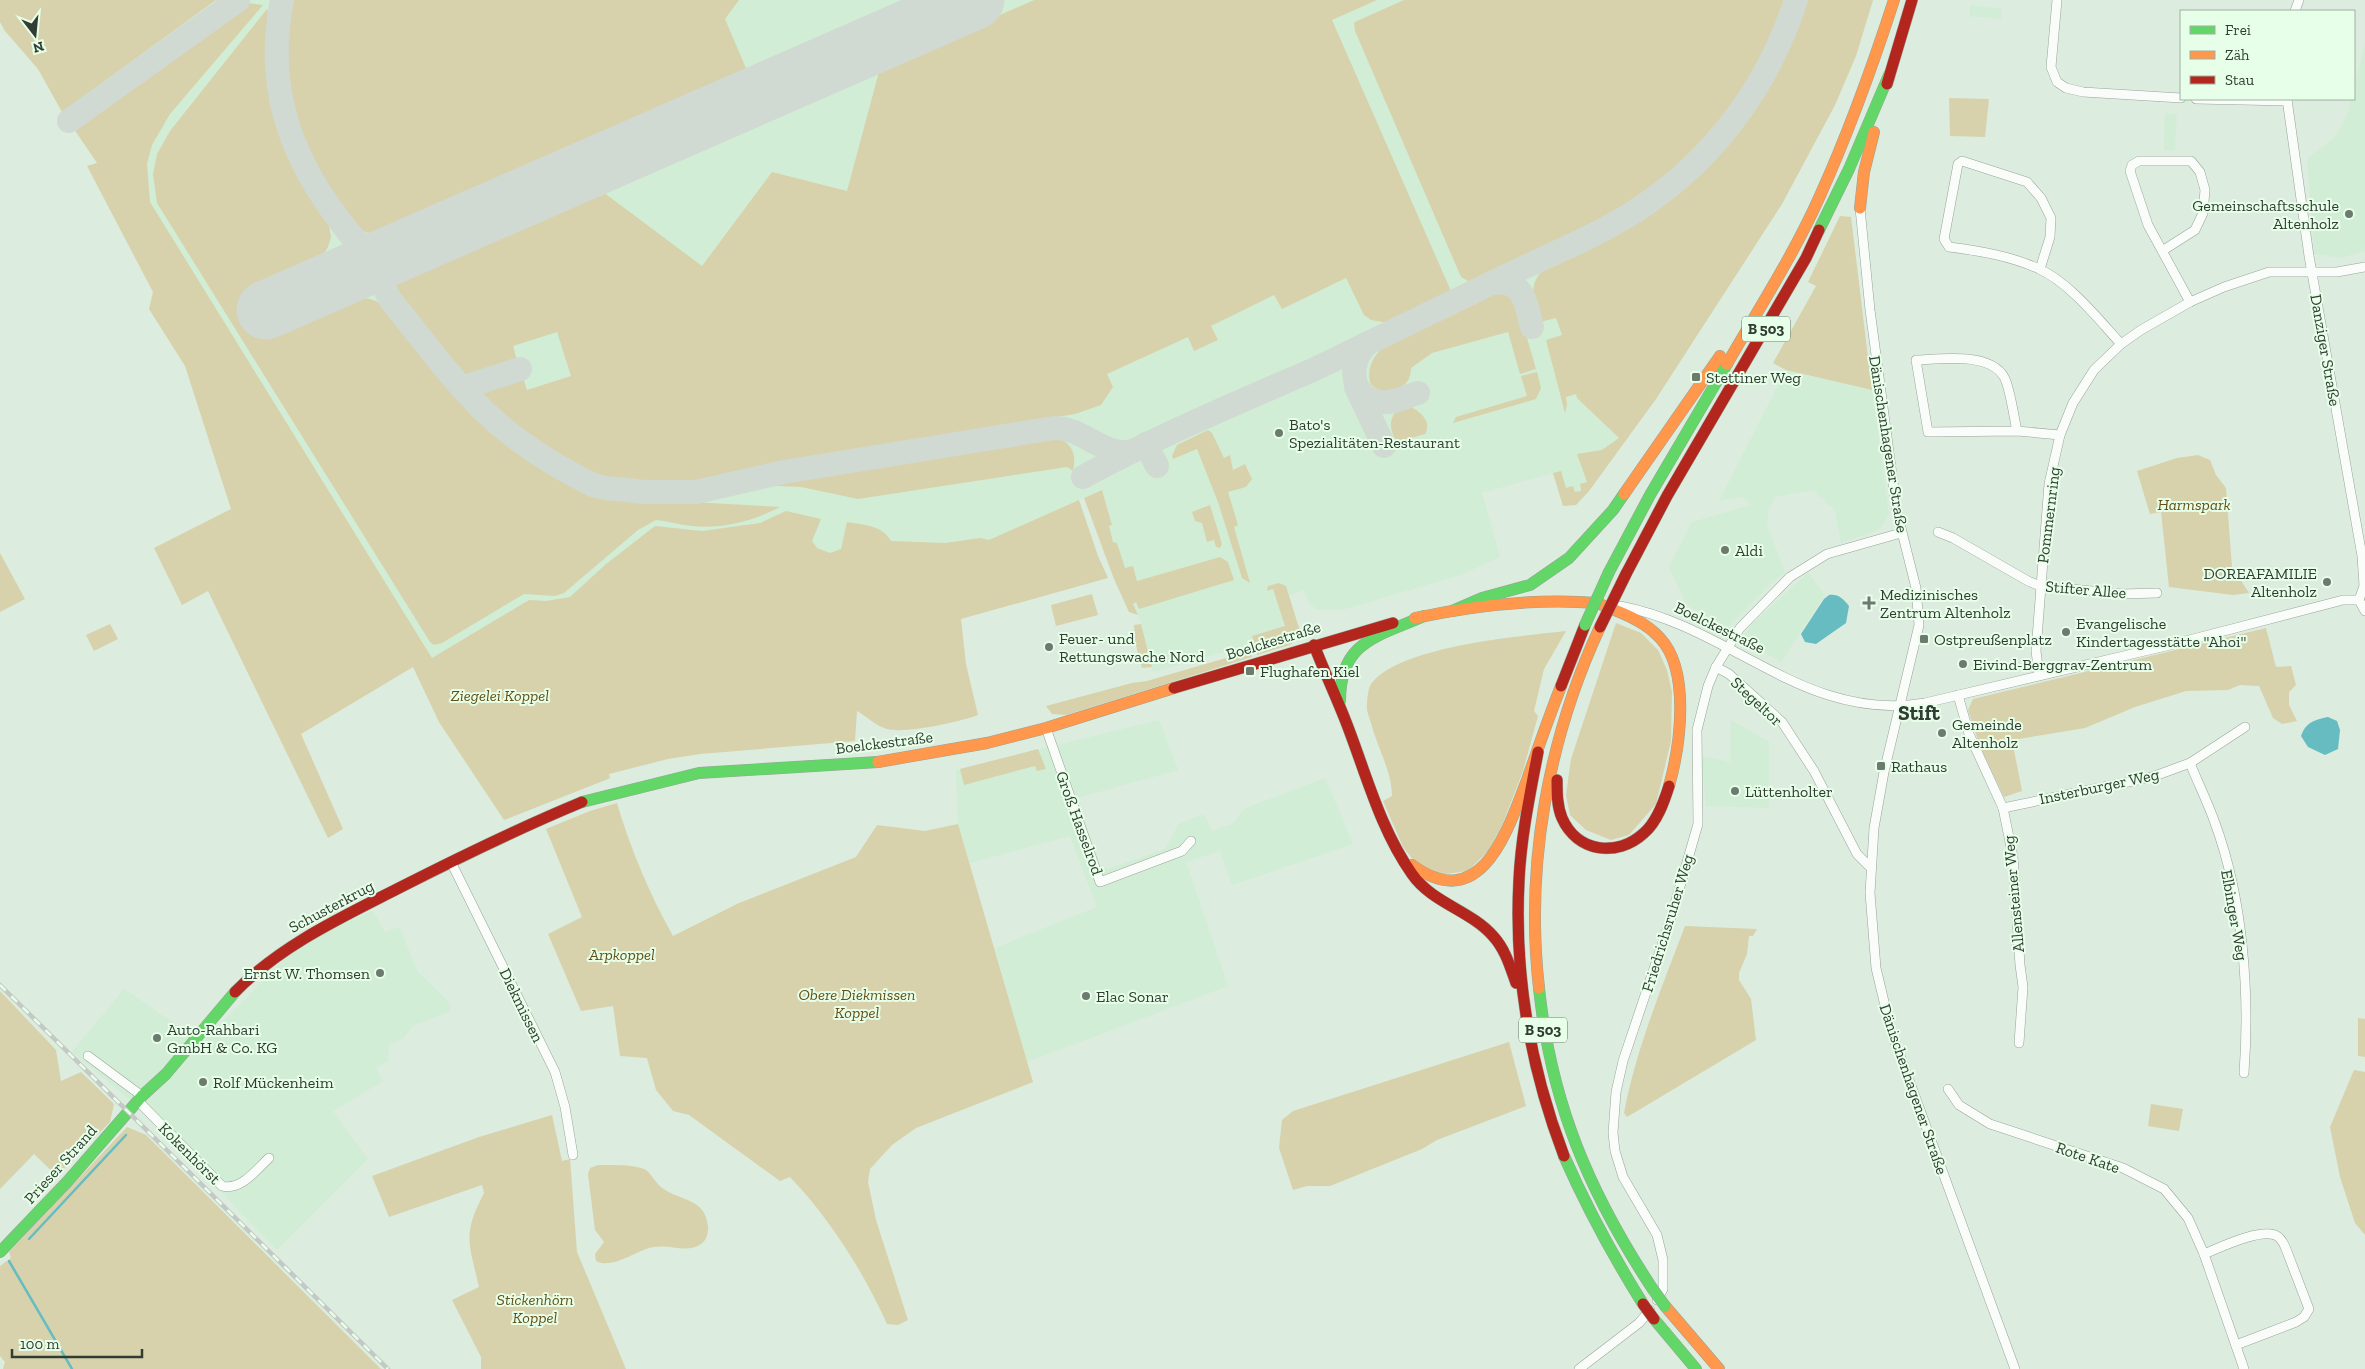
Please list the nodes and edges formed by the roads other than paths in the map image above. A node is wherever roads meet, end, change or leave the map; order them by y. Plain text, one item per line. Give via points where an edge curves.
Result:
1 (1894, 0) edge
2 (1912, 0) edge
3 (2057, 0) edge
4 (1889, 74) junction
5 (2180, 98) edge
6 (2287, 100) edge
7 (1860, 208) joint
8 (2162, 252) junction
9 (2365, 267) edge
10 (2040, 269) junction
11 (2312, 272) junction
12 (1773, 285) junction
13 (2190, 302) junction
14 (2121, 344) junction
15 (2017, 430) junction
16 (2060, 435) junction
17 (1938, 532) dead end
18 (1901, 533) junction
19 (2363, 555) edge
20 (2040, 586) junction
21 (2157, 593) dead end
22 (2359, 600) junction
23 (1597, 603) junction
24 (1452, 610) junction
25 (2365, 611) edge
26 (1424, 616) junction
27 (1314, 644) junction
28 (1727, 646) junction
29 (1716, 667) junction
30 (2039, 674) junction
31 (1958, 695) junction
32 (1339, 703) junction
33 (1900, 706) junction
34 (2245, 727) dead end
35 (1046, 728) junction
36 (1557, 750) junction
37 (1538, 752) junction
38 (2190, 764) junction
39 (614, 792) joint
40 (2003, 808) junction
41 (1191, 841) dead end
42 (1399, 851) junction
43 (452, 862) junction
44 (1870, 867) junction
45 (1524, 1006) junction
46 (2018, 1043) dead end
47 (88, 1056) dead end
48 (2244, 1073) dead end
49 (1948, 1088) dead end
50 (140, 1099) junction
51 (573, 1155) dead end
52 (269, 1158) dead end
53 (0, 1252) edge
54 (2204, 1254) junction
55 (2236, 1345) junction
56 (1579, 1369) edge
57 (1696, 1369) edge
58 (1718, 1369) edge
59 (2015, 1369) edge
60 (2244, 1369) edge

1 - 12 main road, B 503 via 1867,83 1835,165
2 - 4 main road, B 503
3 - 5 street via 2051,67 2057,82 2083,92
4 - 7 main road via 1864,172
4 - 36 main road, B 503, bridge via 1849,170 1806,258 1667,496 1626,574 1571,695
6 - 11 street, Danziger Straße
7 - 18 street, Dänischenhagener Straße via 1871,319
8 - 8 street via 2148,225 2130,171 2132,165 2139,161 2190,161 2200,172 2205,190 2203,213 2195,230
8 - 13 street
9 - 11 street, Pommernring
10 - 10 street via 1994,254 1946,244 1950,196 1958,164 1962,162 2027,182 2041,198 2051,218 2050,236
10 - 14 street via 2064,286
11 - 13 street, Pommernring via 2269,272
11 - 19 street, Danziger Straße
12 - 24 main road via 1748,310 1703,383 1618,502 1570,558 1553,572 1516,591 1482,598
12 - 37 main road, B 503, bridge via 1650,494 1609,572 1571,655
13 - 14 street, Pommernring
14 - 16 street, Pommernring via 2094,370 2073,403
15 - 15 street via 1928,432 1916,360 1962,359 1994,366 2005,378
15 - 16 street
16 - 20 street, Pommernring via 2049,484
17 - 20 street, Stifter Allee
18 - 28 street, Friedrichsruher Weg via 1827,554 1790,577 1740,628
18 - 33 street, Dänischenhagener Straße via 1916,588 1919,625
19 - 22 street, Danziger Straße via 2364,586
20 - 21 street, Stifter Allee via 2122,594
20 - 30 street, Pommernring via 2036,651
22 - 25 street
22 - 30 street via 2343,600 2170,645
23 - 24 main road, Boelckestraße via 1520,601
23 - 28 street, Boelckestraße via 1654,614
23 - 36 main road, B 503 via 1639,622 1658,635 1673,657 1679,679 1680,713 1673,765 1663,803 1652,825 1638,839 1614,848 1593,847 1573,837 1559,814 1556,801
24 - 26 main road, Boelckestraße
26 - 27 main road, Boelckestraße
26 - 32 main road via 1369,640 1356,650 1343,671
27 - 32 main road
27 - 35 main road, Boelckestraße
28 - 29 street, Friedrichsruher Weg
28 - 33 street, Boelckestraße via 1815,692 1864,704
29 - 44 street, Stegeltor via 1729,674 1782,722 1814,771 1857,854
29 - 56 street, Friedrichsruher Weg via 1696,730 1698,824 1616,1092 1613,1133 1616,1151 1623,1177 1657,1235 1665,1276 1663,1288 1639,1323
30 - 31 street
31 - 33 street
31 - 40 street, Allensteiner Weg via 1969,734
32 - 42 main road
33 - 44 street, Dänischenhagener Straße via 1884,772
34 - 38 street, Insterburger Weg
35 - 39 main road, Boelckestraße via 987,743 876,762 699,773
35 - 41 street, Groß Hasselrod via 1100,882 1182,851
36 - 58 main road, B 503, bridge via 1538,839 1534,943 1543,1028 1562,1110 1582,1164 1624,1246 1664,1306
37 - 42 main road via 1505,834 1481,869 1464,877 1440,880 1421,872
37 - 45 main road, B 503 via 1519,880 1518,927
38 - 40 street, Insterburger Weg via 2140,780
38 - 48 street, Elbinger Weg via 2215,822 2235,902 2246,982
39 - 43 main road, Schusterkrug via 518,829
40 - 46 street, Allensteiner Weg via 2013,857 2023,987
42 - 45 main road, B 503 via 1419,883 1439,900 1486,928 1501,946
43 - 50 main road, Schusterkrug via 320,928 252,975 166,1074
43 - 51 street, Diekmissen via 555,1072
44 - 59 street, Dänischenhagener Straße via 1876,968 1891,1030
45 - 57 main road, B 503, bridge via 1543,1100 1568,1172 1613,1259 1642,1304
47 - 50 street
49 - 54 street, Rote Kate via 1959,1105 1990,1124 2123,1168 2164,1189 2188,1218
50 - 52 street, Kokenhörst via 222,1186 238,1186
50 - 53 main road, Prieser Strand
54 - 55 street, Rote Kate
54 - 55 street via 2252,1236 2276,1235 2286,1249 2308,1309 2296,1322
55 - 60 street, Rote Kate

